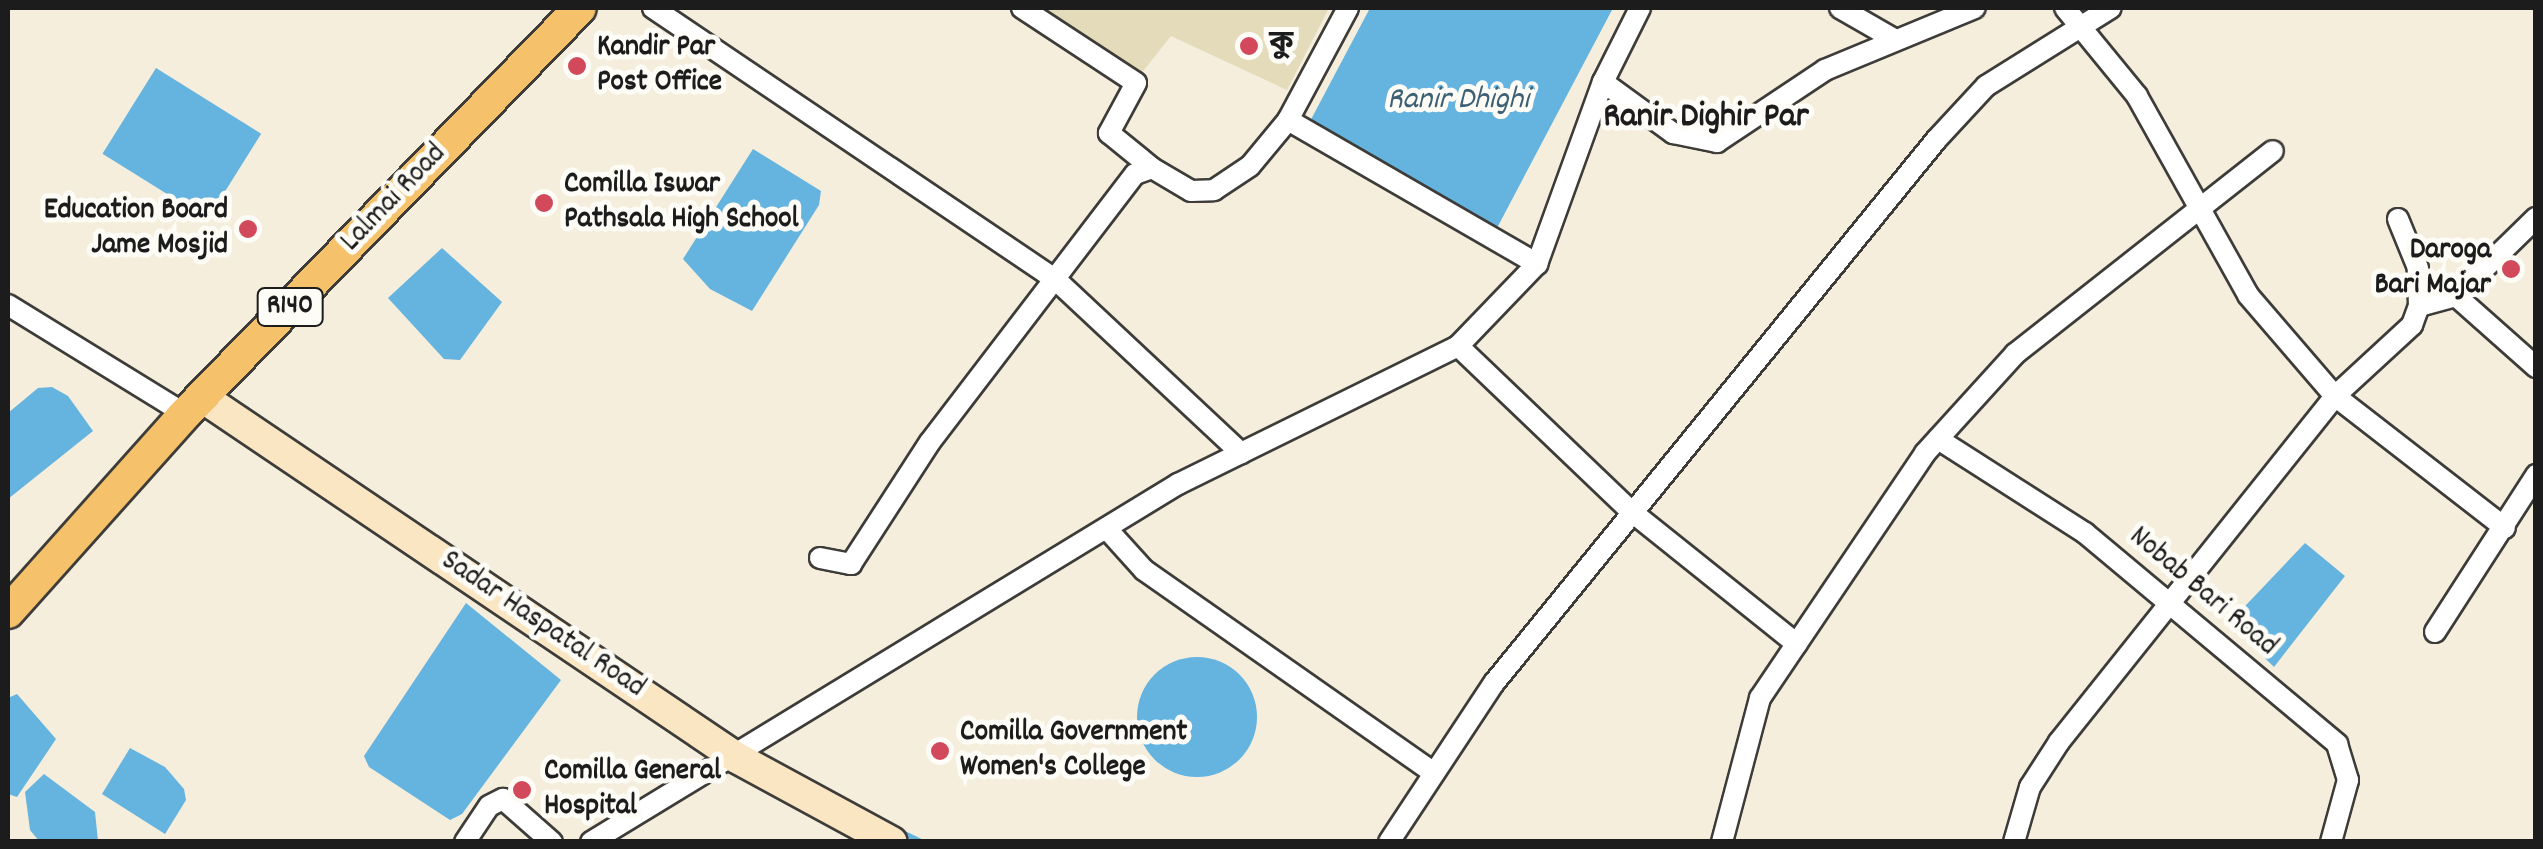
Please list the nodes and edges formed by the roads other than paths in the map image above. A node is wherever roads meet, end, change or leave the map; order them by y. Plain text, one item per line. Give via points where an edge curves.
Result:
1 (580, 8) edge
2 (652, 8) edge
3 (1022, 8) edge
4 (1348, 8) edge
5 (1640, 8) edge
6 (1840, 8) edge
7 (1975, 8) edge
8 (2111, 8) edge
9 (2070, 16) edge
10 (1894, 39) junction
11 (1602, 82) junction
12 (1288, 120) junction
13 (2273, 151) dead end
14 (1152, 168) junction
15 (2200, 205) junction
16 (2536, 218) edge
17 (2398, 220) dead end
18 (1537, 264) junction
19 (1055, 280) junction
20 (2456, 296) junction
21 (8, 304) edge
22 (2419, 306) junction
23 (1458, 346) junction
24 (2536, 366) edge
25 (2335, 396) junction
26 (194, 405) junction
27 (1938, 439) junction
28 (1241, 453) junction
29 (2536, 475) edge
30 (1632, 512) junction
31 (1107, 528) junction
32 (2505, 528) junction
33 (820, 558) dead end
34 (2167, 608) junction
35 (8, 612) edge
36 (2435, 632) dead end
37 (1797, 644) junction
38 (746, 751) junction
39 (1434, 774) junction
40 (465, 842) edge
41 (552, 842) edge
42 (591, 842) edge
43 (892, 842) edge
44 (1389, 842) edge
45 (1722, 842) edge
46 (2014, 842) edge
47 (2332, 842) edge

1 - 26 main road, Lalmai Road / R140
2 - 19 street
3 - 14 street via 1136,82 1109,133
4 - 12 street
5 - 11 street
6 - 10 street
7 - 10 street
8 - 9 street
9 - 15 street via 2137,96
9 - 30 street via 1986,86 1936,140
10 - 11 street via 1826,70 1717,142 1673,133
11 - 18 street
12 - 14 street via 1250,166 1214,190 1191,191
12 - 18 street
13 - 15 street
14 - 19 street via 1135,174
15 - 25 street via 2248,295
15 - 27 street via 2014,354
16 - 20 street
17 - 22 street via 2418,268
18 - 23 street
19 - 28 street
19 - 33 street via 930,442 852,564
20 - 22 street
20 - 24 street
21 - 26 street
22 - 25 street via 2412,325 2388,351
23 - 28 street
23 - 30 street
25 - 32 street
25 - 34 street
26 - 35 main road, Lalmai Road / R140
26 - 38 street, Sadar Haspatal Road
27 - 34 street, Nobab Bari Road via 2085,534
27 - 37 street
28 - 31 street
29 - 32 street
30 - 37 street
30 - 39 street via 1494,684
31 - 38 street
31 - 39 street via 1144,570
32 - 36 street
34 - 46 street via 2038,769
34 - 47 street, Nobab Bari Road via 2338,744 2348,780
37 - 45 street via 1760,698
38 - 42 street via 650,800
38 - 43 street, Sadar Haspatal Road
39 - 44 street
40 - 41 street via 489,806 503,799

